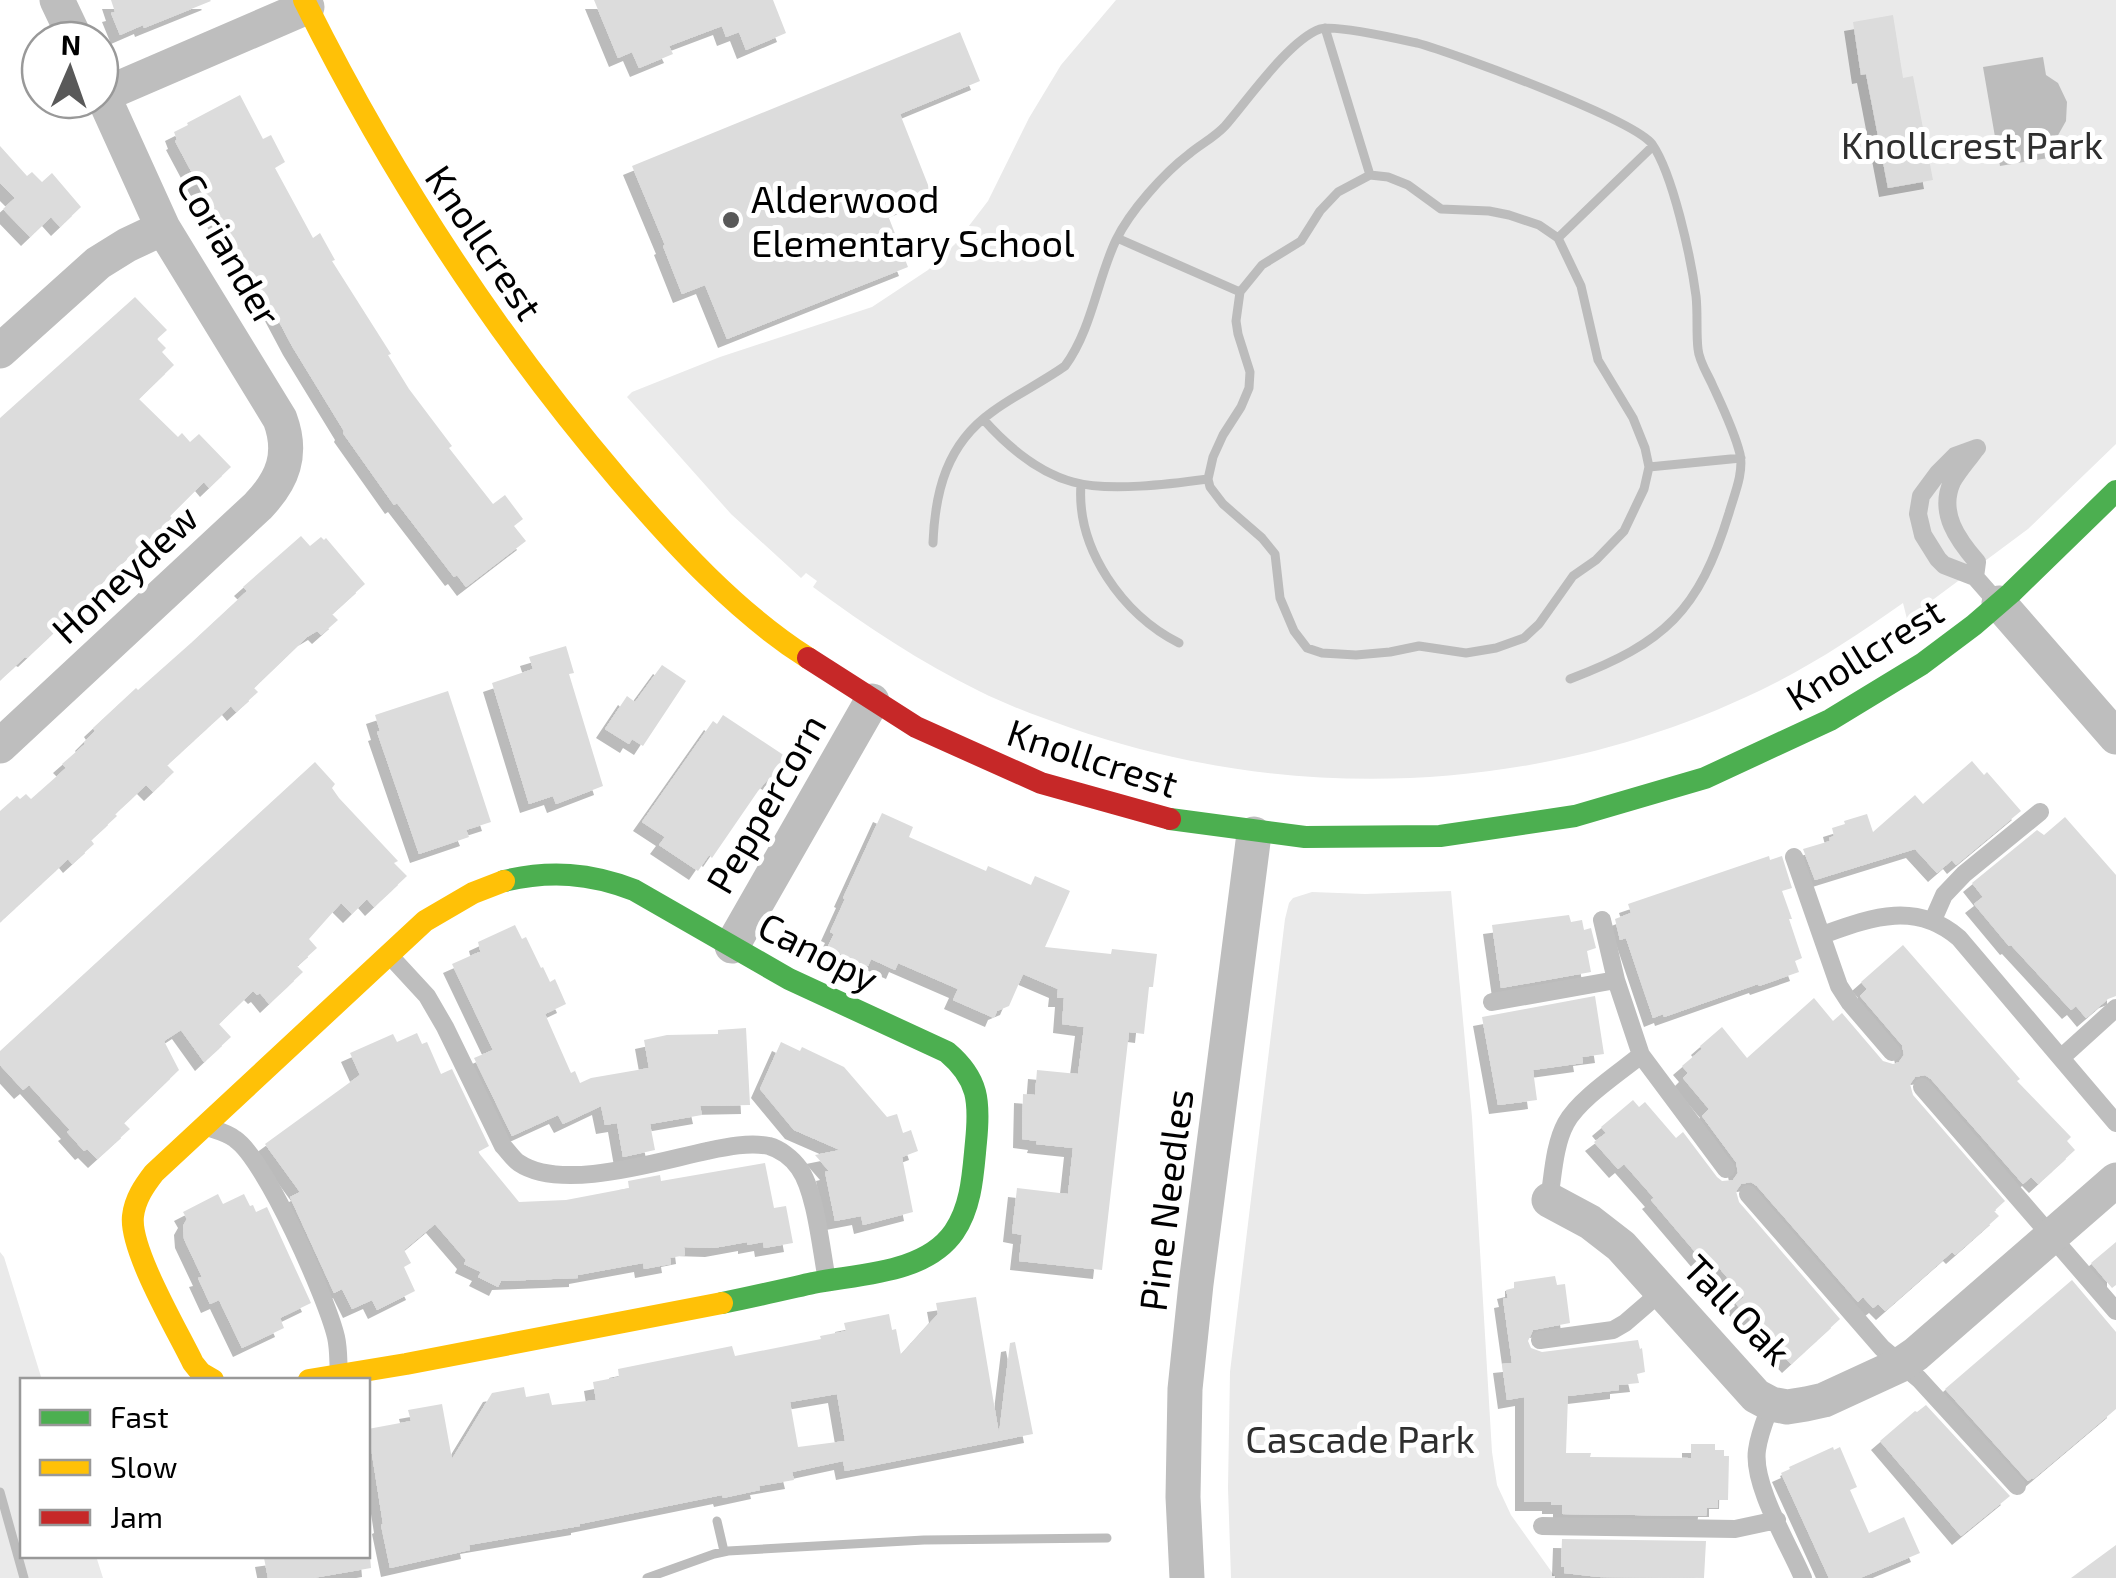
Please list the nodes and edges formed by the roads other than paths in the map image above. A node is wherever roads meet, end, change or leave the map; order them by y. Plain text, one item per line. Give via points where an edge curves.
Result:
1 (310, 2) edge
2 (120, 84) edge
3 (115, 120) edge
4 (163, 228) junction
5 (0, 352) edge
6 (287, 450) joint
7 (2116, 491) edge
8 (1987, 590) junction
9 (872, 701) junction
10 (2116, 737) edge
11 (0, 746) edge
12 (2040, 812) dead end
13 (1254, 834) junction
14 (1794, 857) dead end
15 (1602, 920) dead end
16 (1933, 920) junction
17 (1822, 935) junction
18 (732, 946) junction
19 (389, 955) junction
20 (1616, 980) junction
21 (1492, 1002) dead end
22 (2116, 1008) edge
23 (1892, 1052) dead end
24 (1641, 1056) junction
25 (2062, 1058) junction
26 (1922, 1086) dead end
27 (2116, 1124) edge
28 (204, 1126) junction
29 (1726, 1169) dead end
30 (2116, 1180) edge
31 (1748, 1194) dead end
32 (1548, 1200) joint
33 (2050, 1237) junction
34 (827, 1280) junction
35 (1661, 1292) junction
36 (2116, 1311) edge
37 (1540, 1340) dead end
38 (1900, 1365) junction
39 (338, 1376) junction
40 (210, 1378) edge
41 (324, 1378) edge
42 (1772, 1404) junction
43 (2017, 1486) dead end
44 (1777, 1520) junction
45 (1542, 1526) dead end
46 (1187, 1578) edge
47 (1803, 1578) edge

1 - 2 street
1 - 9 street, Knollcrest via 370,128 438,241 605,465 723,590
3 - 4 street, Coriander
4 - 5 street via 98,263
4 - 6 street, Coriander via 280,419
6 - 11 street, Honeydew via 281,476 258,506
7 - 8 street, Knollcrest
8 - 8 lane via 1948,512 1952,481 1977,448 1955,456 1938,474 1921,496 1918,514 1944,565
8 - 10 street
8 - 13 street, Knollcrest via 1971,627 1831,720 1640,801 1438,838
9 - 13 street, Knollcrest via 954,746 1054,787 1188,824
9 - 18 street, Peppercorn
12 - 16 lane via 1964,874
13 - 46 street, Pine Needles via 1185,1390
14 - 17 lane
15 - 20 lane
16 - 17 lane via 1881,917
16 - 25 lane via 1958,938
17 - 23 lane via 1839,986
18 - 19 street, Canopy via 621,885 549,873 458,898
18 - 34 street, Canopy via 947,1052 965,1068 978,1096 968,1203 951,1236 918,1260
19 - 28 street, Canopy
19 - 34 lane via 427,996 503,1146 518,1162 564,1176 770,1146 800,1170 810,1193
20 - 21 lane
20 - 24 lane
22 - 25 lane
24 - 29 lane
24 - 32 lane via 1566,1122
25 - 27 lane
26 - 33 lane
28 - 39 lane via 235,1139 268,1184 328,1308
28 - 40 street, Canopy via 143,1186 131,1228 192,1363
30 - 33 street, Tall Oak
31 - 38 lane
32 - 35 street, Tall Oak via 1622,1246
33 - 36 lane
33 - 38 street, Tall Oak
34 - 39 street, Canopy
35 - 37 lane via 1613,1330
35 - 42 street, Tall Oak via 1745,1385
38 - 42 street, Tall Oak via 1824,1400
38 - 43 lane
39 - 41 street, Canopy
42 - 44 lane via 1757,1466
44 - 45 lane via 1735,1529
44 - 47 lane

